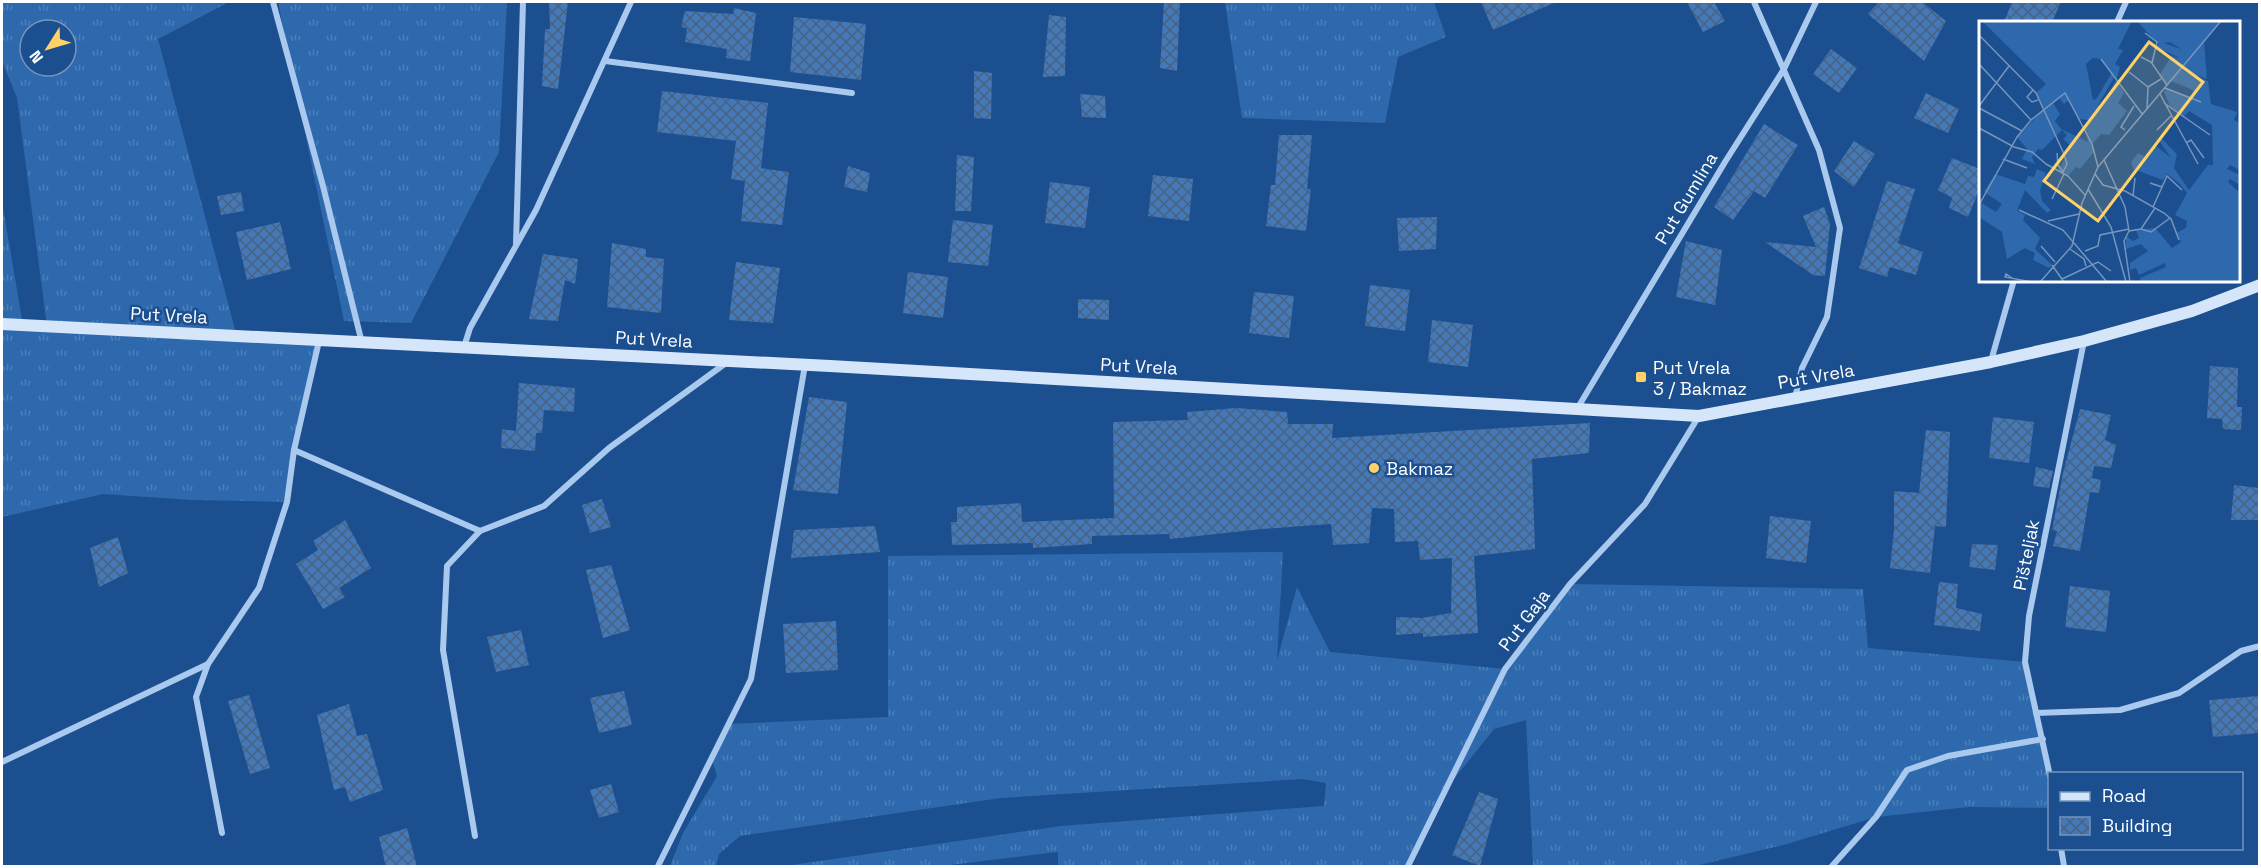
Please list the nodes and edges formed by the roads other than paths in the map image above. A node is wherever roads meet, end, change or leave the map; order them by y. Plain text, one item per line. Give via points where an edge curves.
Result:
1 (273, 2) edge
2 (523, 2) edge
3 (631, 2) edge
4 (1754, 2) edge
5 (1816, 2) edge
6 (2126, 2) edge
7 (2117, 21) edge
8 (605, 61) junction
9 (1784, 69) junction
10 (852, 93) dead end
11 (516, 244) junction
12 (2013, 282) edge
13 (2259, 285) edge
14 (2, 324) edge
15 (319, 341) junction
16 (2084, 341) junction
17 (362, 343) junction
18 (464, 347) junction
19 (729, 361) junction
20 (1991, 362) junction
21 (805, 365) junction
22 (1795, 398) junction
23 (1577, 408) junction
24 (1699, 416) junction
25 (294, 450) junction
26 (480, 531) junction
27 (2259, 646) edge
28 (208, 664) junction
29 (2036, 713) junction
30 (2043, 739) junction
31 (2, 762) edge
32 (2048, 772) edge
33 (222, 833) dead end
34 (475, 836) dead end
35 (2061, 850) edge
36 (658, 867) edge
37 (1408, 867) edge
38 (1832, 867) edge
39 (2064, 867) edge

1 - 17 street
2 - 11 street
3 - 8 street
4 - 9 street
5 - 9 street, Put Gumlina
6 - 7 street
8 - 10 street
8 - 11 street via 536,210
9 - 22 street via 1819,150 1840,228 1827,317 1802,368
9 - 23 street, Put Gumlina
11 - 18 street via 470,328
12 - 20 street
13 - 16 main road, Put Vrela via 2192,311
14 - 15 main road, Put Vrela
15 - 17 main road, Put Vrela
15 - 25 street
16 - 20 main road, Put Vrela
16 - 29 street, Pišteljak via 2029,616 2025,662
17 - 18 main road, Put Vrela
18 - 19 main road, Put Vrela
19 - 21 main road, Put Vrela
19 - 26 street via 609,448 544,506
20 - 22 main road, Put Vrela
21 - 23 main road, Put Vrela
21 - 36 street via 751,679
22 - 24 main road, Put Vrela
23 - 24 main road, Put Vrela
24 - 37 street, Put Gaja via 1645,504 1570,584 1505,669
25 - 26 street
25 - 28 street via 286,501 259,588
26 - 34 street via 447,566 443,650
27 - 29 street via 2241,651 2179,693 2120,710
28 - 31 street
28 - 33 street via 196,697
29 - 30 street, Pišteljak
30 - 32 street, Pišteljak
30 - 38 street via 1948,756 1907,770 1876,817
35 - 39 street

